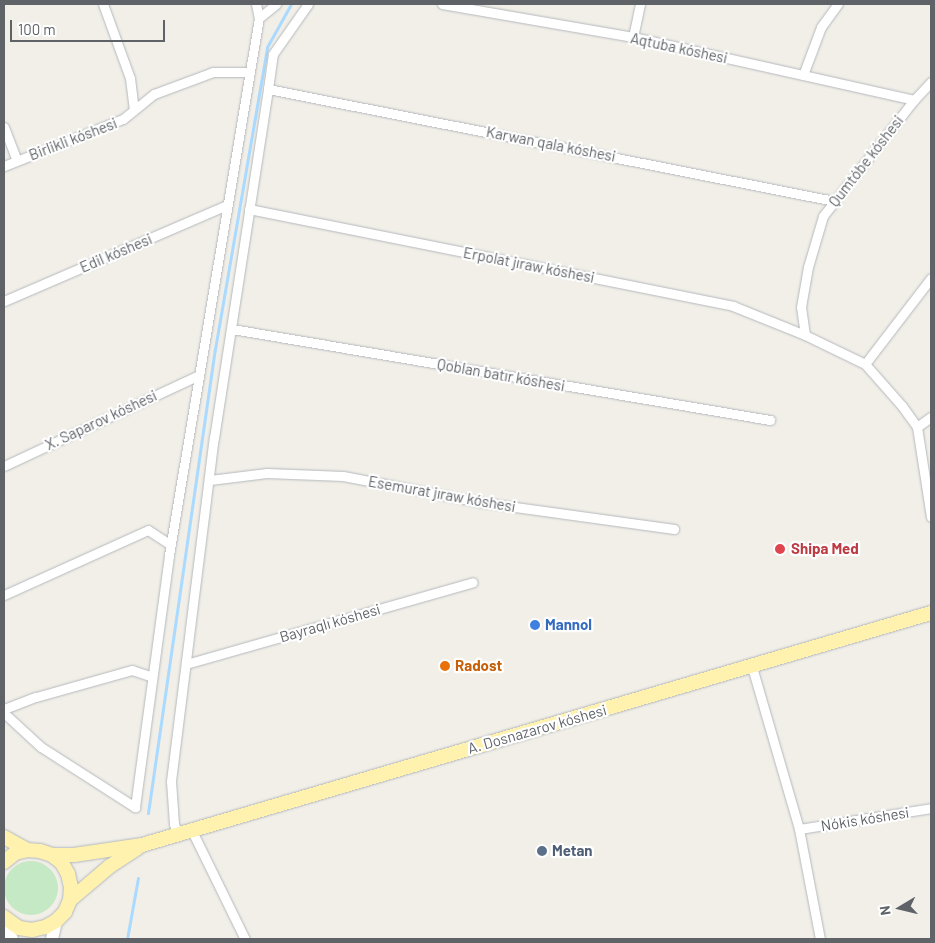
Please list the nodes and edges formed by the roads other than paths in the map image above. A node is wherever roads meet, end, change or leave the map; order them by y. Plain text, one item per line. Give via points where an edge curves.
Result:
1 (103, 4) edge
2 (256, 4) edge
3 (276, 4) edge
4 (308, 4) edge
5 (442, 4) edge
6 (640, 4) edge
7 (838, 4) edge
8 (258, 18) junction
9 (633, 37) junction
10 (250, 72) junction
11 (804, 75) junction
12 (931, 82) edge
13 (268, 89) junction
14 (914, 100) junction
15 (134, 110) junction
16 (4, 127) edge
17 (16, 161) junction
18 (4, 166) edge
19 (834, 201) junction
20 (227, 205) junction
21 (249, 209) junction
22 (931, 278) edge
23 (4, 301) edge
24 (232, 329) junction
25 (804, 335) junction
26 (865, 364) junction
27 (199, 375) junction
28 (931, 418) edge
29 (770, 420) dead end
30 (917, 427) junction
31 (4, 466) edge
32 (210, 480) junction
33 (931, 517) edge
34 (674, 529) dead end
35 (171, 545) junction
36 (473, 582) dead end
37 (4, 595) edge
38 (931, 613) edge
39 (186, 664) junction
40 (752, 667) junction
41 (152, 677) junction
42 (4, 709) edge
43 (4, 713) edge
44 (931, 808) edge
45 (799, 829) junction
46 (192, 831) junction
47 (178, 835) junction
48 (4, 837) edge
49 (142, 845) junction
50 (27, 850) junction
51 (52, 855) junction
52 (4, 862) edge
53 (70, 900) junction
54 (4, 917) edge
55 (56, 921) junction
56 (4, 922) edge
57 (12, 939) edge
58 (52, 939) edge
59 (245, 939) edge
60 (820, 939) edge

1 - 15 street via 130,78
2 - 8 street
3 - 8 street
4 - 13 street via 273,54
5 - 9 street, Aqtuba kóshesi
6 - 9 street
7 - 11 street via 821,26
8 - 10 street
9 - 11 street, Aqtuba kóshesi
10 - 15 street, Birlikli kóshesi via 213,72 154,94
10 - 20 street
11 - 14 street, Aqtuba kóshesi
12 - 14 street, Qumtóbe kóshesi
13 - 19 street, Karwan qala kóshesi
13 - 21 street
14 - 19 street, Qumtóbe kóshesi
15 - 17 street, Birlikli kóshesi via 123,119
16 - 17 street
17 - 18 street, Birlikli kóshesi
19 - 25 street, Qumtóbe kóshesi via 823,216 808,267 801,307
20 - 23 street, Edil kóshesi
20 - 27 street
21 - 24 street
21 - 25 street, Erpolat jıraw kóshesi via 732,306
22 - 26 street
24 - 29 street, Qoblan batır kóshesi
24 - 32 street
25 - 26 street, Erpolat jıraw kóshesi
26 - 30 street
27 - 31 street, X. Saparov kóshesi
27 - 35 street
28 - 30 street
30 - 33 street
32 - 34 street, Esemurat jıraw kóshesi via 267,472 343,476 480,502
32 - 39 street
35 - 37 street via 148,530
35 - 41 street
36 - 39 street, Bayraqlı kóshesi
38 - 40 main road, A. Dosnazarov kóshesi
39 - 47 street via 171,781 174,824
40 - 45 street
40 - 46 main road, A. Dosnazarov kóshesi
41 - 42 street via 132,670
41 - 43 street via 134,807 41,747
44 - 45 street, Nókis kóshesi
45 - 60 street
46 - 47 main road, A. Dosnazarov kóshesi
46 - 59 street
47 - 49 main road, A. Dosnazarov kóshesi
48 - 50 main road
49 - 51 main road
49 - 53 main road via 110,866
50 - 51 main road
50 - 52 main road
51 - 53 main road via 68,874
53 - 55 main road
54 - 55 main road via 19,928 32,930
55 - 58 main road
56 - 57 main road

